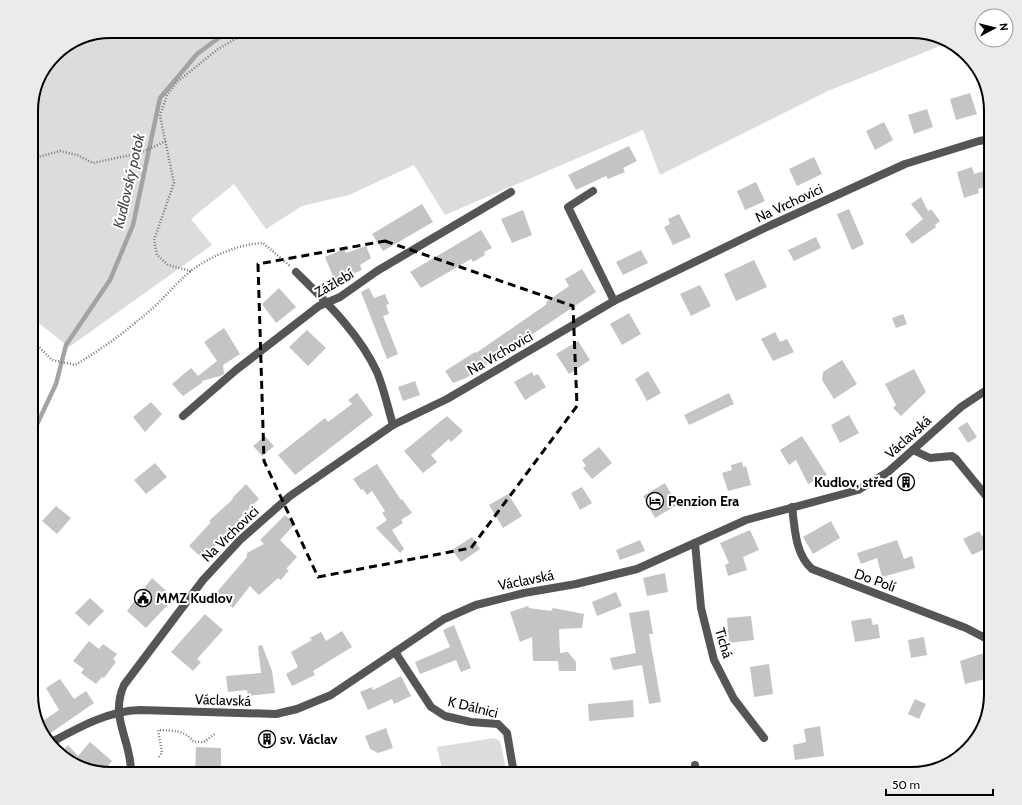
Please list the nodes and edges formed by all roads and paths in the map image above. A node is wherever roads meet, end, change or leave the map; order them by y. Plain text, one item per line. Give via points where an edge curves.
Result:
1 (237, 38) edge
2 (984, 140) edge
3 (166, 141) junction
4 (38, 157) edge
5 (593, 191) dead end
6 (511, 192) dead end
7 (191, 271) junction
8 (296, 272) joint
9 (614, 301) junction
10 (327, 302) junction
11 (38, 347) edge
12 (984, 391) edge
13 (183, 416) dead end
14 (393, 425) junction
15 (913, 450) junction
16 (984, 493) edge
17 (792, 507) junction
18 (695, 543) junction
19 (984, 637) edge
20 (395, 652) junction
21 (118, 712) junction
22 (216, 733) dead end
23 (764, 738) dead end
24 (55, 740) edge
25 (159, 757) dead end
26 (130, 767) edge
27 (513, 767) edge

1 - 3 path via 218,49 177,82 167,95 160,116
2 - 9 street, Na Vrchovici via 905,164
3 - 4 path via 134,154 93,163 77,155 60,151
3 - 7 path via 174,183 154,240 157,255 168,265
5 - 9 street via 568,207
6 - 10 street, Zážlebí via 377,271 340,297
7 - 8 path via 213,258 252,243 263,243
7 - 11 path via 105,348 75,365 52,360
8 - 10 street
9 - 14 street, Na Vrchovici via 447,399
10 - 13 street, Zážlebí via 236,370
10 - 14 street via 357,339 377,372
12 - 15 street, Václavská via 960,408
14 - 21 street, Na Vrchovici via 290,496 240,540 203,580 130,675 120,694
15 - 16 street via 930,458 952,456
15 - 17 street, Václavská via 888,472 863,488
17 - 18 street, Václavská via 746,520
17 - 19 street, Do Polí via 801,556 812,569 966,628
18 - 20 street, Václavská via 637,569 476,605 444,619
18 - 23 street, Tichá via 701,608 714,660 734,699
20 - 21 street, Václavská via 331,695 290,711 276,714 140,710
20 - 27 street, K Dálnici via 431,707 445,716 471,722 498,724 508,733
21 - 24 street, Václavská via 89,722
21 - 26 street
22 - 25 path via 204,742 194,742 183,732 158,730 162,752

